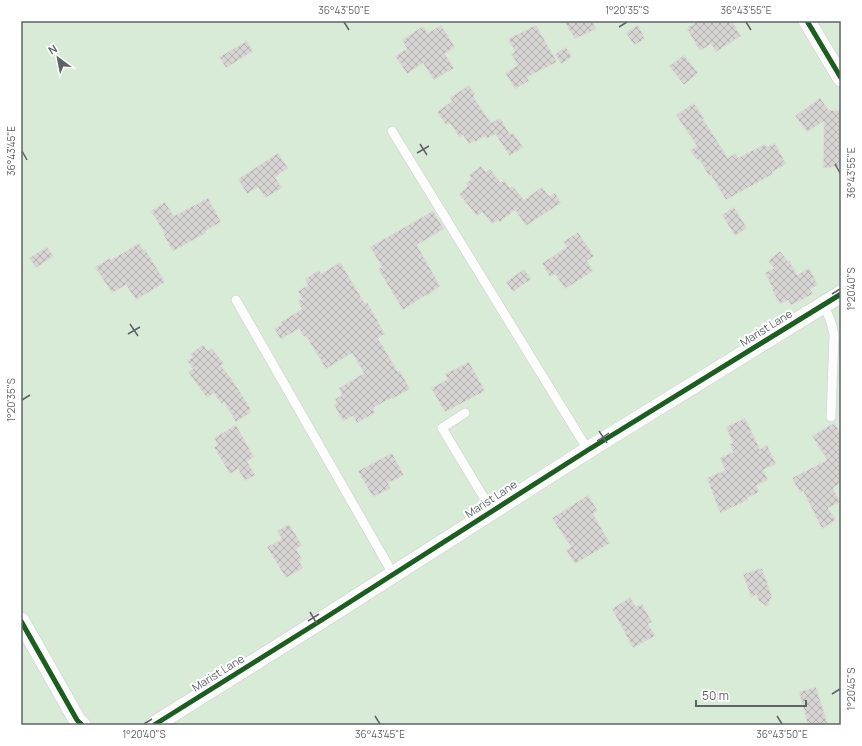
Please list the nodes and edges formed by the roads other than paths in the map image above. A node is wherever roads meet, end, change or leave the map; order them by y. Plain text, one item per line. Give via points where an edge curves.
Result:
1 (807, 21) edge
2 (841, 78) edge
3 (392, 131) dead end
4 (841, 294) edge
5 (236, 300) dead end
6 (823, 305) junction
7 (466, 413) dead end
8 (831, 417) dead end
9 (588, 450) junction
10 (492, 511) junction
11 (393, 574) junction
12 (21, 621) edge
13 (82, 725) edge
14 (154, 725) edge

1 - 2 street
3 - 9 lane
4 - 6 street, Marist Lane
5 - 11 lane
6 - 8 lane via 829,315 834,335
6 - 9 street, Marist Lane
7 - 10 lane via 442,428
9 - 10 street, Marist Lane
10 - 11 street, Marist Lane
11 - 14 street, Marist Lane
12 - 13 street

